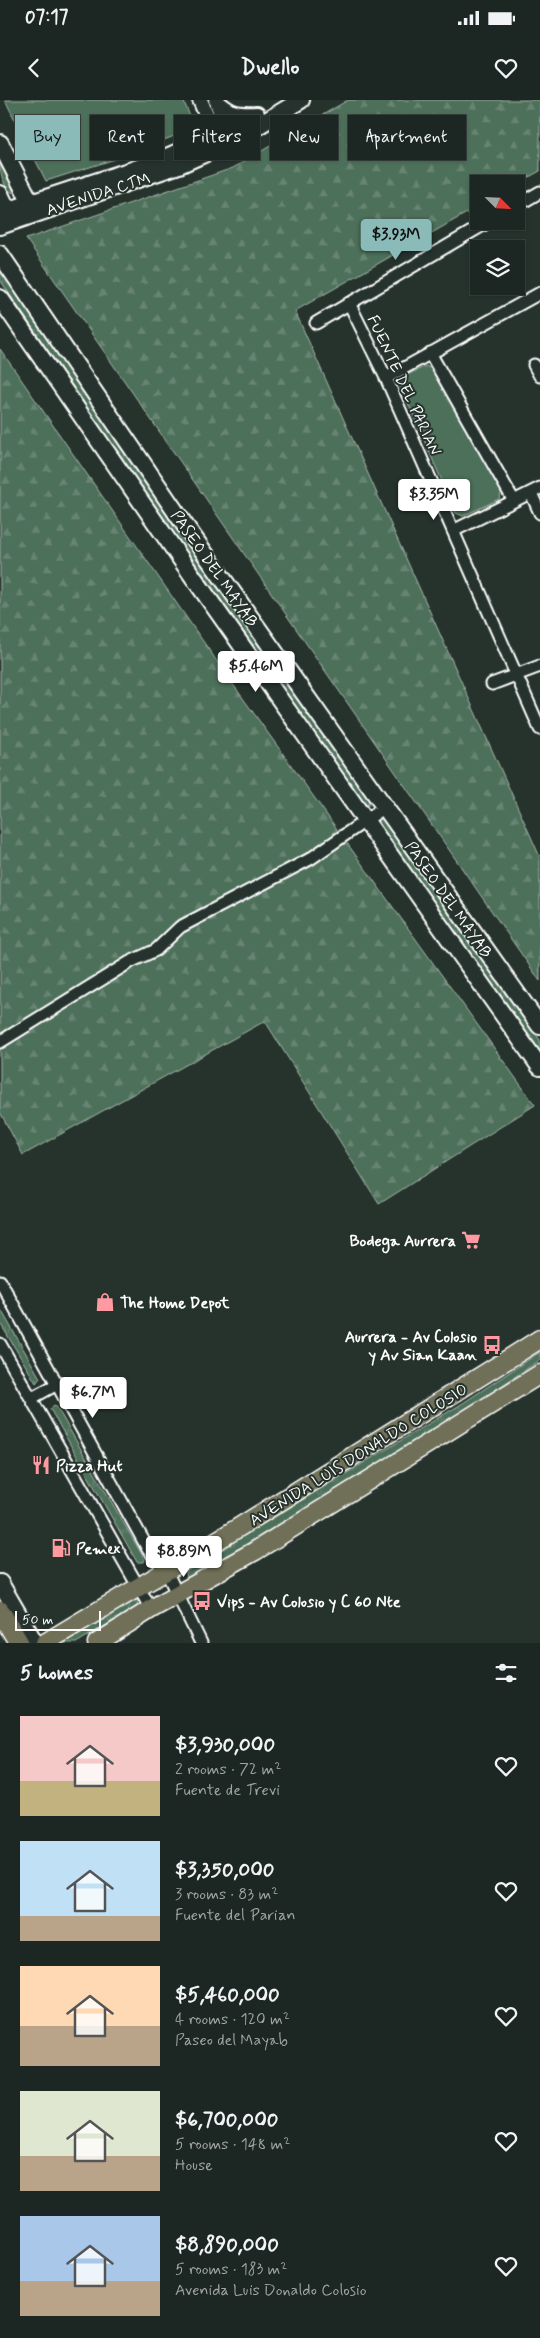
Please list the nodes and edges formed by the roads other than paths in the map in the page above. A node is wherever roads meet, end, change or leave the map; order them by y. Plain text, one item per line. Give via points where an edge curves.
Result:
1 (200, 100) edge
2 (216, 100) edge
3 (281, 100) edge
4 (300, 100) edge
5 (257, 114) joint
6 (210, 115) edge
7 (219, 115) edge
8 (260, 121) edge
9 (0, 143) edge
10 (188, 160) edge
11 (540, 192) edge
12 (0, 194) edge
13 (525, 201) edge
14 (34, 208) junction
15 (5, 218) edge
16 (475, 230) edge
17 (0, 254) edge
18 (540, 293) edge
19 (0, 298) edge
20 (349, 304) junction
21 (316, 323) dead end
22 (430, 353) junction
23 (534, 365) dead end
24 (540, 376) edge
25 (386, 378) junction
26 (535, 490) edge
27 (514, 501) junction
28 (540, 513) edge
29 (453, 531) junction
30 (540, 666) edge
31 (516, 675) junction
32 (492, 684) dead end
33 (540, 729) edge
34 (385, 808) junction
35 (367, 821) junction
36 (540, 1026) edge
37 (0, 1042) edge
38 (540, 1067) edge
39 (0, 1281) edge
40 (540, 1339) edge
41 (0, 1344) edge
42 (540, 1374) edge
43 (58, 1383) junction
44 (32, 1398) junction
45 (166, 1571) junction
46 (0, 1583) edge
47 (139, 1586) junction
48 (178, 1596) junction
49 (151, 1609) junction
50 (0, 1611) edge
51 (18, 1643) edge
52 (35, 1643) edge
53 (46, 1643) edge
54 (96, 1643) edge
55 (201, 1643) edge

1 - 6 street
2 - 5 street via 228,111 241,115
2 - 7 street
3 - 5 main road, AVENIDA CTM
4 - 8 main road, AVENIDA CTM
9 - 14 main road
10 - 14 main road, AVENIDA CTM via 133,182
11 - 13 street
12 - 15 main road
14 - 15 main road, AVENIDA CTM
16 - 20 street
17 - 34 main road, PASEO DEL MAYAB via 184,524
18 - 22 street
19 - 35 main road, PASEO DEL MAYAB
20 - 21 street
20 - 25 street, FUENTE DEL PARIAN
22 - 25 street
22 - 27 street
23 - 24 street
25 - 29 street, FUENTE DEL PARIAN
26 - 27 street
26 - 28 street
27 - 29 street
29 - 31 street, FUENTE DEL PARIAN
30 - 31 street
31 - 32 street
31 - 33 street, FUENTE DEL PARIAN
34 - 35 street
34 - 36 main road, PASEO DEL MAYAB
35 - 37 street via 310,859 180,927 156,950 130,962
35 - 38 main road, PASEO DEL MAYAB
39 - 43 street
40 - 45 main road, AVENIDA LUIS DONALDO COLOSIO via 466,1388
41 - 44 street
42 - 48 main road, AVENIDA LUIS DONALDO COLOSIO
43 - 44 street
43 - 45 street via 148,1549
44 - 47 street
45 - 47 main road, AVENIDA LUIS DONALDO COLOSIO
45 - 48 street
46 - 52 main road
47 - 49 street
47 - 53 main road, AVENIDA LUIS DONALDO COLOSIO
48 - 49 main road, AVENIDA LUIS DONALDO COLOSIO
48 - 55 street
49 - 54 main road, AVENIDA LUIS DONALDO COLOSIO
50 - 51 highway

